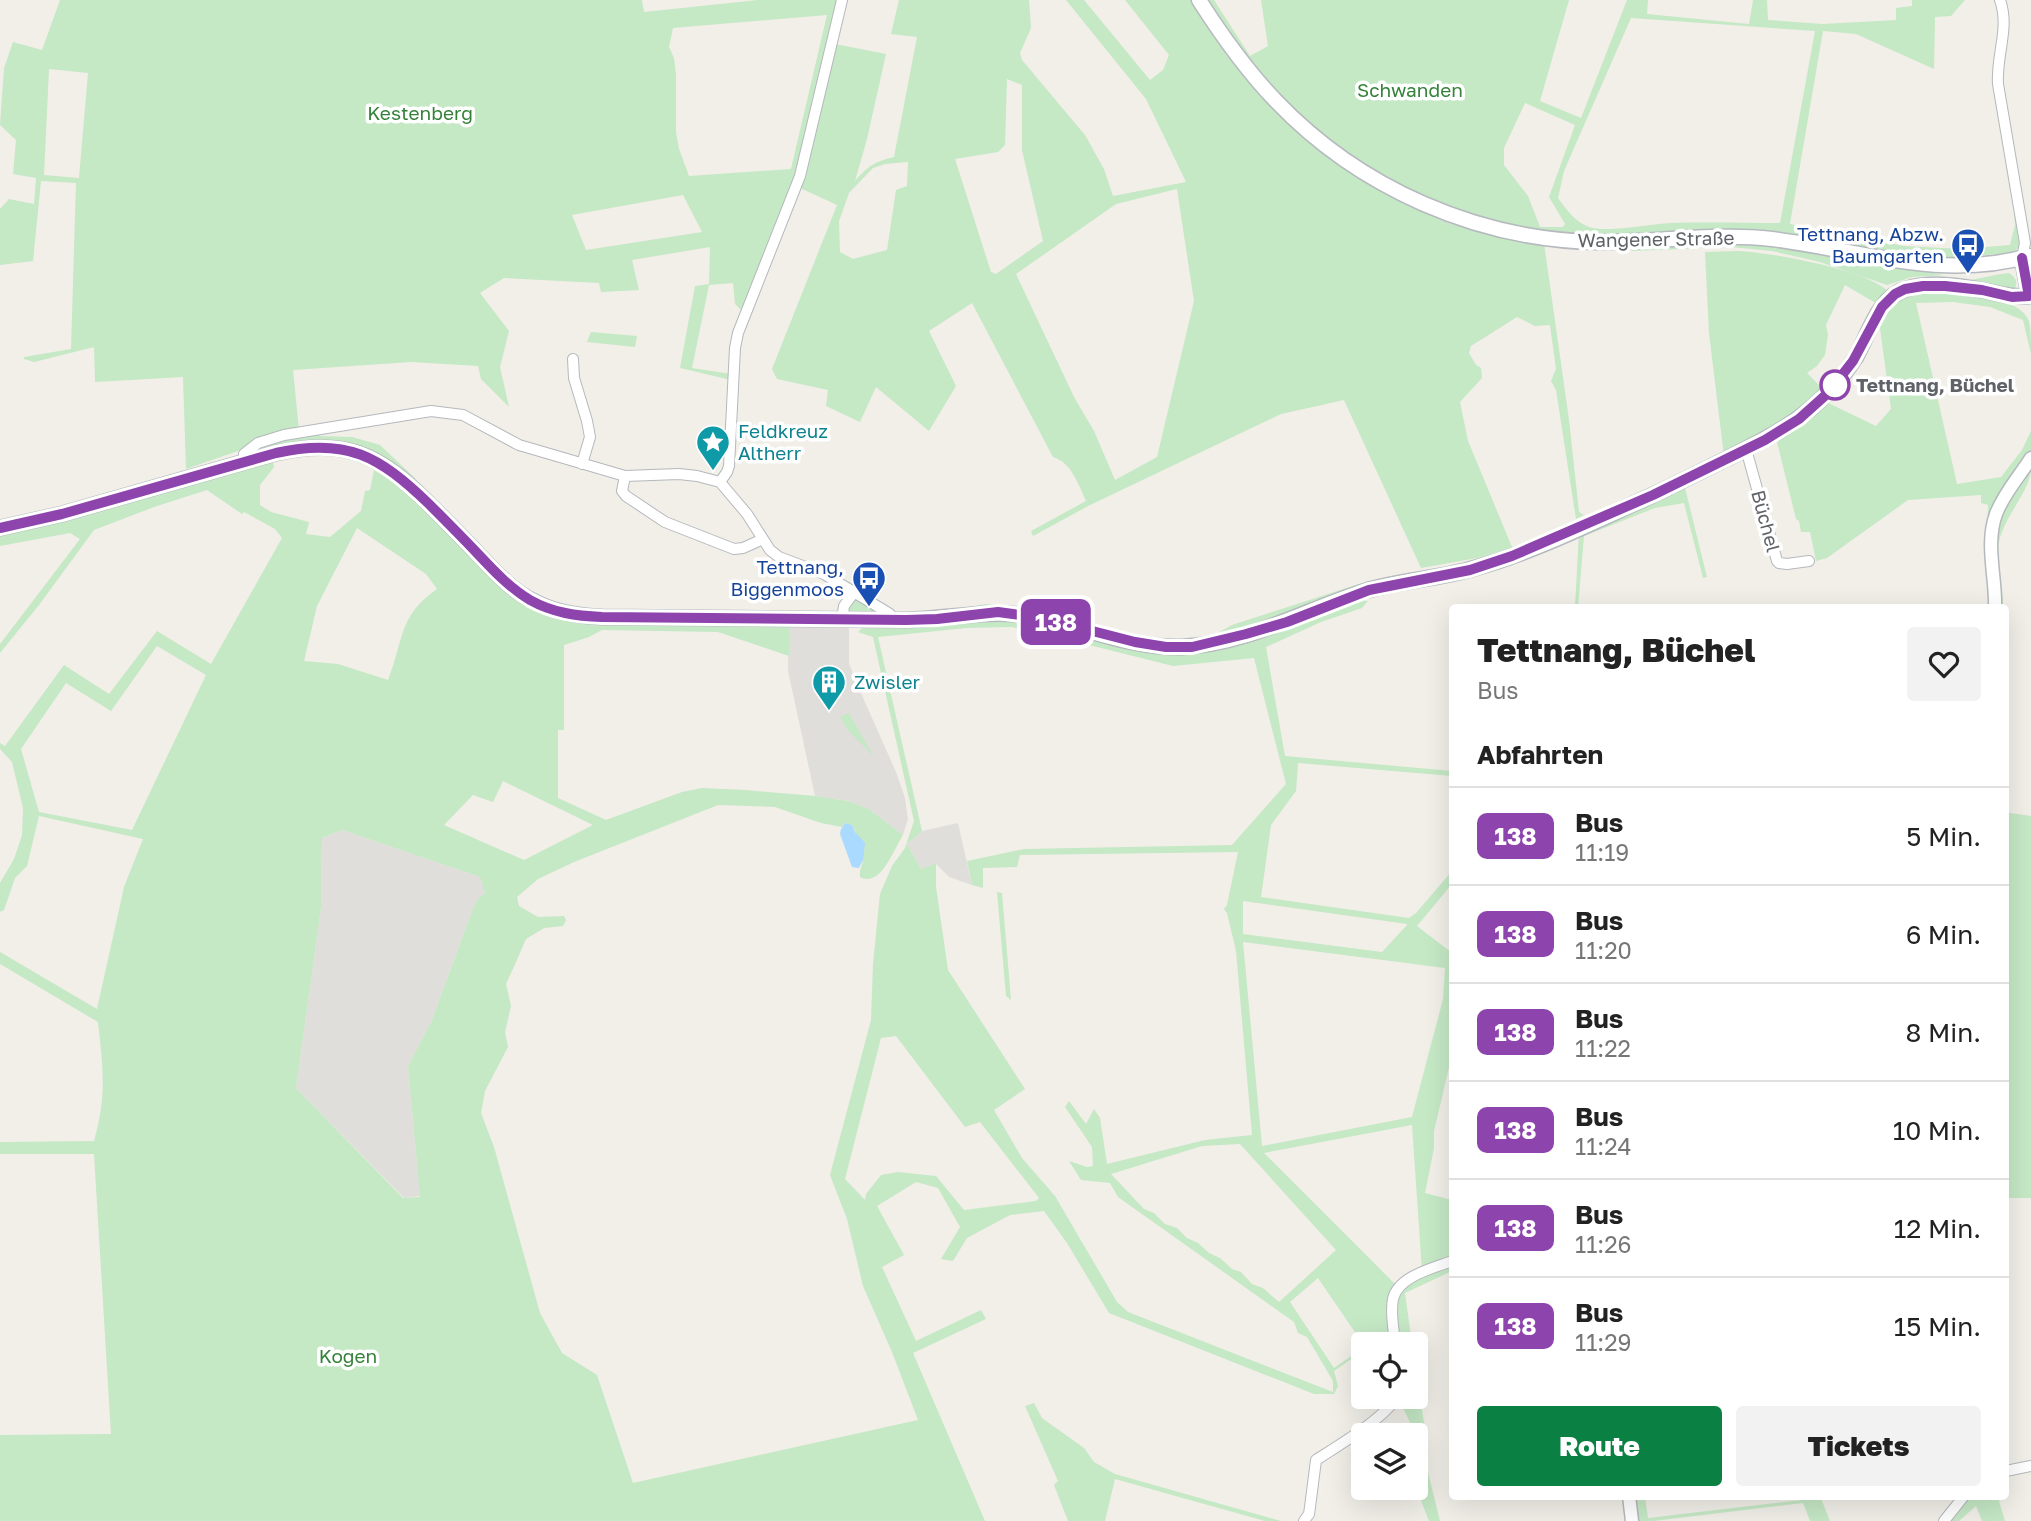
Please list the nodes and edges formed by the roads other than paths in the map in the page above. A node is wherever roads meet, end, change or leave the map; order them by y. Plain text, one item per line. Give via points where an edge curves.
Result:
1 (842, 0) edge
2 (1199, 0) edge
3 (2000, 0) edge
4 (2027, 257) edge
5 (2030, 302) edge
6 (573, 359) dead end
7 (1746, 449) junction
8 (2031, 458) edge
9 (247, 461) junction
10 (582, 464) junction
11 (625, 476) junction
12 (720, 482) junction
13 (0, 528) edge
14 (763, 539) junction
15 (1809, 561) dead end
16 (855, 591) junction
17 (1995, 604) edge
18 (842, 619) junction
19 (892, 620) junction
20 (1449, 1262) edge
21 (1394, 1332) edge
22 (1387, 1409) edge
23 (2031, 1466) edge
24 (2009, 1470) edge
25 (1629, 1500) edge
26 (1962, 1500) edge
27 (1304, 1521) edge
28 (1632, 1521) edge
29 (1944, 1521) edge

1 - 12 street via 800,176 738,333 729,466
2 - 4 main road, Wangener Straße via 1255,78 1313,136 1393,190 1467,221 1575,241 1770,239 1888,261 1937,265 1979,265
3 - 4 street via 2005,24 1998,84
4 - 5 main road
5 - 7 main road via 1945,286 1916,286 1895,294 1828,393 1799,419
6 - 10 street via 590,437
7 - 15 street, Büchel via 1777,561
7 - 19 main road via 1512,556 1470,570 1369,590 1287,622 1206,644 1152,646 1013,614
8 - 17 street via 1995,517 1991,555
9 - 10 street via 244,454 251,447 284,435 431,411 463,415 519,445
9 - 13 main road
9 - 18 main road via 316,447 371,458 407,483 509,584 528,599 557,611 602,617
10 - 11 street
11 - 12 street via 688,475
11 - 14 street via 622,491 626,496 665,522 734,549
12 - 14 street
14 - 16 street via 779,557
16 - 18 street via 844,606
16 - 19 street
18 - 19 main road
20 - 21 street via 1396,1290
22 - 27 street via 1316,1460 1311,1507
23 - 24 street
25 - 28 street
26 - 29 street

